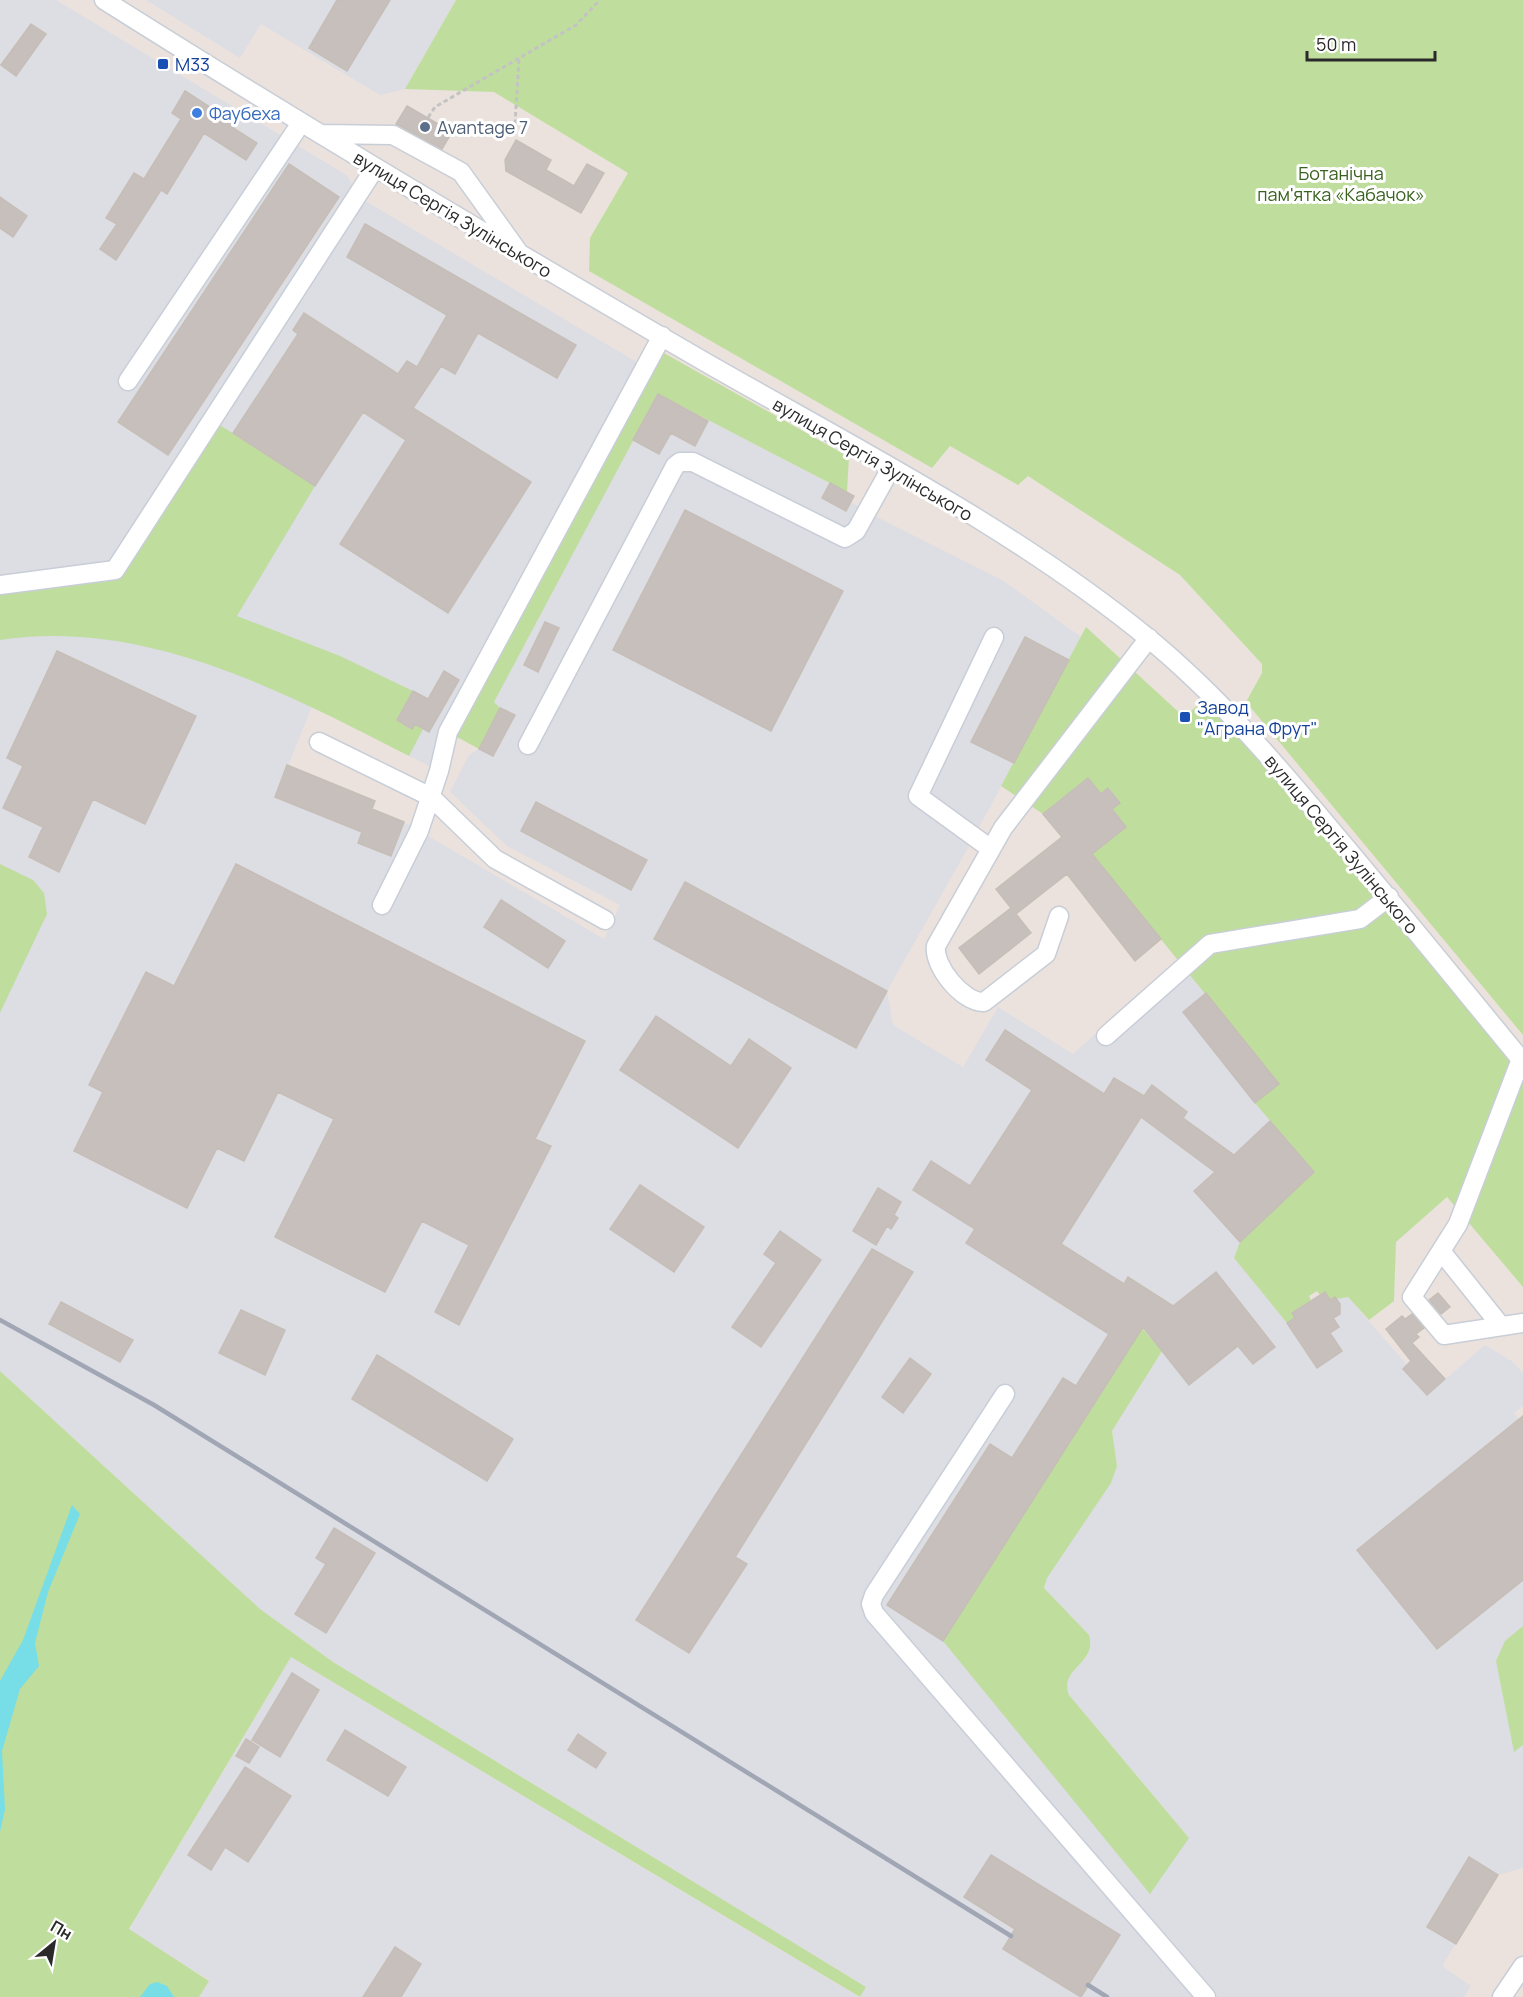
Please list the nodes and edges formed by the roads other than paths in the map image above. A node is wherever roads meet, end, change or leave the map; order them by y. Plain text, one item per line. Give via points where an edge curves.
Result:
1 (104, 0) edge
2 (301, 123) junction
3 (318, 134) junction
4 (375, 168) junction
5 (522, 256) junction
6 (662, 336) junction
7 (128, 381) dead end
8 (891, 468) junction
9 (0, 585) edge
10 (994, 637) dead end
11 (1149, 638) junction
12 (319, 742) dead end
13 (528, 745) dead end
14 (431, 796) junction
15 (991, 849) junction
16 (1389, 897) junction
17 (382, 905) dead end
18 (1059, 916) dead end
19 (605, 920) dead end
20 (1106, 1036) dead end
21 (1522, 1060) edge
22 (1441, 1251) junction
23 (1523, 1323) edge
24 (1501, 1326) junction
25 (1005, 1394) dead end
26 (1523, 1966) edge
27 (1206, 1997) edge
28 (1502, 1997) edge

1 - 2 street, вулиця Сергія Зулінського
2 - 3 street, вулиця Сергія Зулінського
2 - 7 street
3 - 4 street, вулиця Сергія Зулінського
3 - 5 street via 393,135 461,172
4 - 5 street, вулиця Сергія Зулінського
4 - 9 street via 115,570
5 - 6 street, вулиця Сергія Зулінського
6 - 8 street, вулиця Сергія Зулінського
6 - 14 street via 448,732
8 - 11 street, вулиця Сергія Зулінського via 1044,561
8 - 13 street via 856,531 844,538 693,462 675,466
10 - 15 street via 918,796
11 - 15 street
11 - 16 street, вулиця Сергія Зулінського via 1211,694
12 - 14 street
14 - 17 street via 419,831
14 - 19 street via 495,859
15 - 18 street via 936,946 934,957 966,997 984,1002 1046,954
16 - 20 street via 1360,919 1210,944
16 - 21 street, вулиця Сергія Зулінського
21 - 22 street via 1458,1224
22 - 24 street
22 - 24 street via 1412,1297 1443,1335
23 - 24 street
25 - 27 street via 874,1595 874,1613
26 - 28 street

